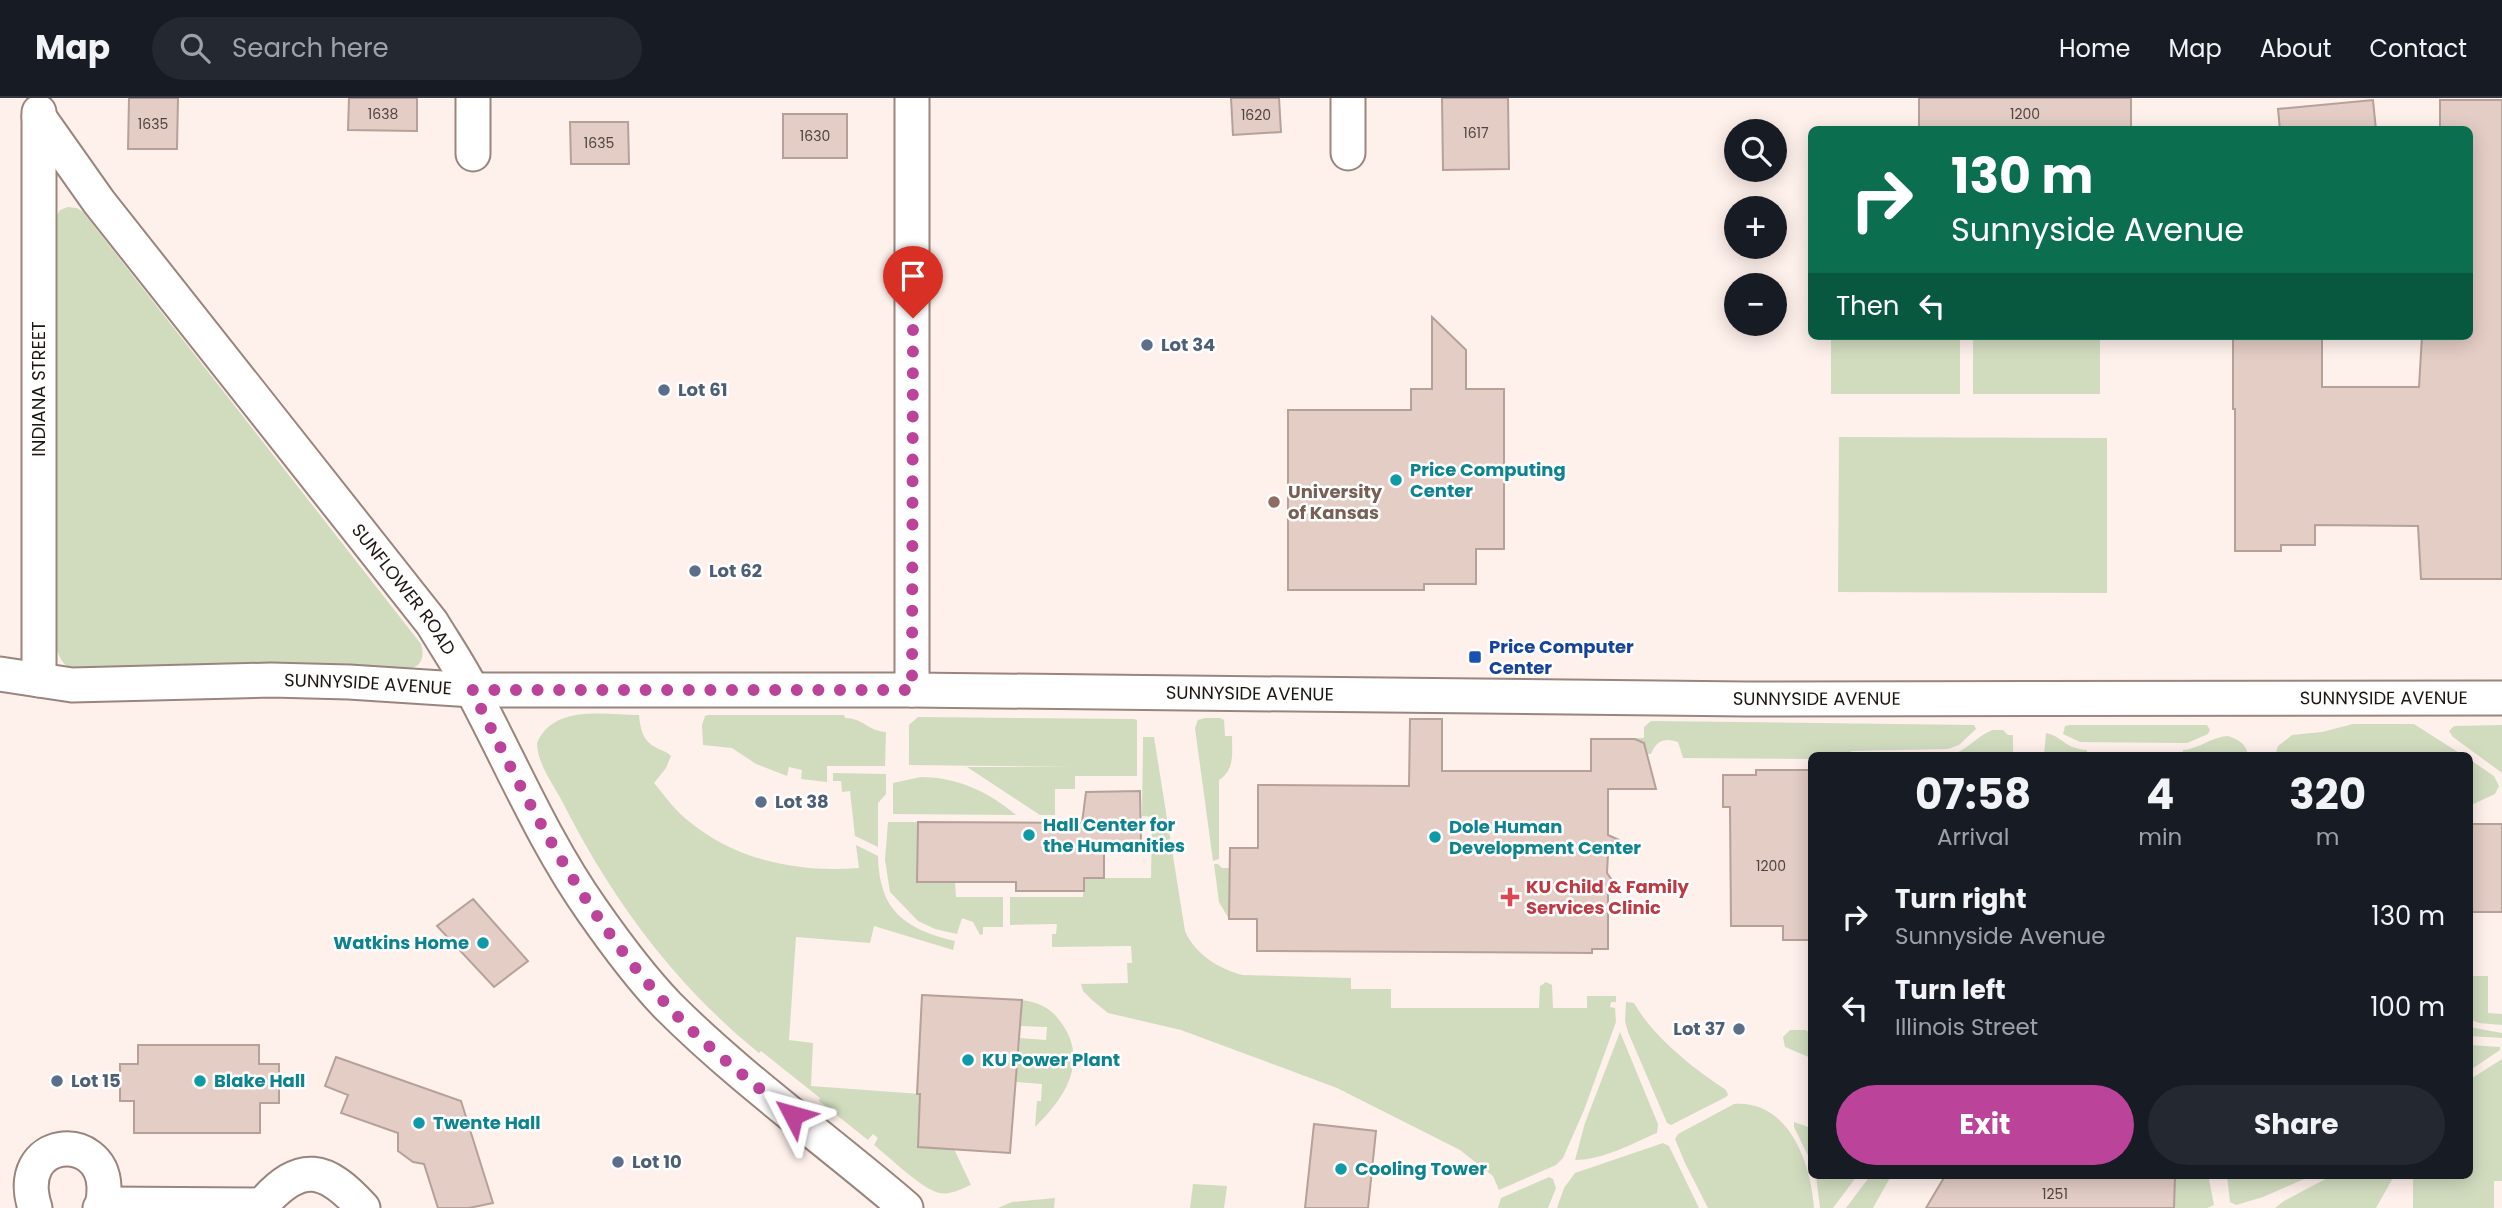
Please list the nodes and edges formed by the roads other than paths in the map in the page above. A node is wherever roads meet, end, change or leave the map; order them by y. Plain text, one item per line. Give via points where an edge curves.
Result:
1 (473, 98) edge
2 (912, 98) edge
3 (1348, 98) edge
4 (39, 107) edge
5 (1348, 153) dead end
6 (473, 154) dead end
7 (0, 674) edge
8 (39, 680) junction
9 (472, 690) junction
10 (912, 690) junction
11 (2502, 698) edge
12 (101, 1206) edge
13 (262, 1206) edge
14 (35, 1208) edge
15 (363, 1208) edge
16 (906, 1208) edge

1 - 6 street
2 - 10 street
3 - 5 street
4 - 8 street, INDIANA STREET
4 - 9 street, SUNFLOWER ROAD via 99,202 432,624
7 - 8 street, SUNNYSIDE AVENUE
8 - 9 street, SUNNYSIDE AVENUE via 72,685 271,680
9 - 10 street, SUNNYSIDE AVENUE
9 - 16 street, SUNFLOWER ROAD via 516,780 591,909 658,994 730,1064
10 - 11 street, SUNNYSIDE AVENUE via 1747,699
12 - 13 street
12 - 14 street via 103,1177 98,1166 91,1157 70,1149 47,1154 32,1171 29,1184
13 - 15 street via 284,1183 307,1174 331,1179

